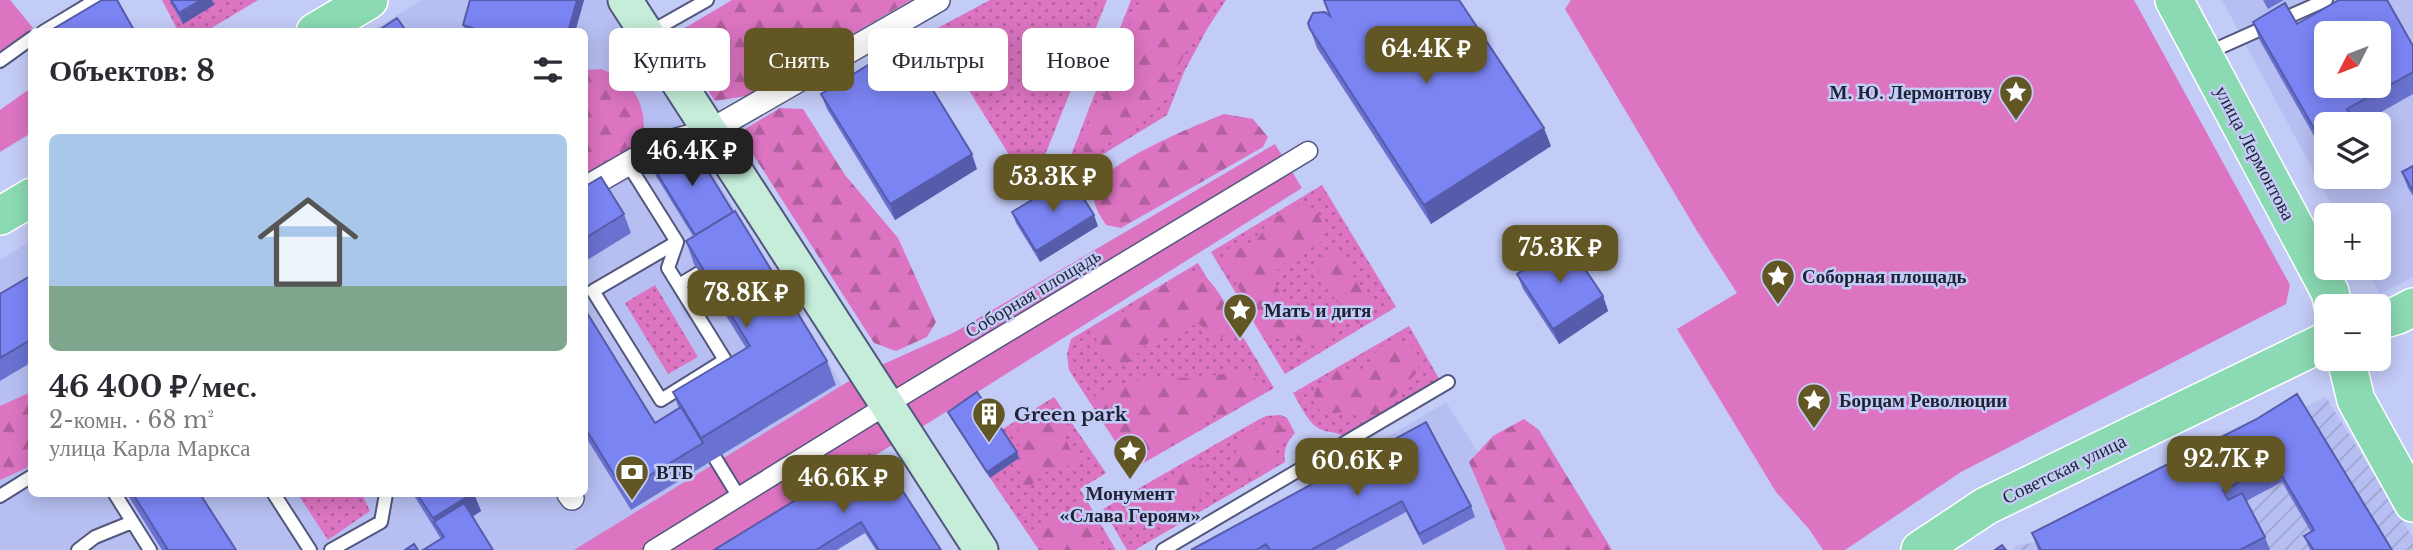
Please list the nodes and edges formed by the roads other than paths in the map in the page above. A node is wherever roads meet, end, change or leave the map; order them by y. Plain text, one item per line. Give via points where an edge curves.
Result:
1 (96, 0) edge
2 (625, 0) edge
3 (707, 0) edge
4 (938, 0) edge
5 (2174, 0) edge
6 (2326, 0) edge
7 (357, 3) edge
8 (50, 28) edge
9 (321, 28) edge
10 (643, 28) edge
11 (658, 28) edge
12 (28, 41) edge
13 (2203, 55) junction
14 (0, 61) edge
15 (684, 91) edge
16 (710, 131) junction
17 (1308, 151) dead end
18 (628, 164) junction
19 (588, 187) edge
20 (28, 199) edge
21 (0, 216) edge
22 (677, 242) junction
23 (699, 273) edge
24 (679, 285) junction
25 (2330, 294) edge
26 (2413, 307) edge
27 (2391, 316) edge
28 (2314, 347) edge
29 (2349, 371) edge
30 (1448, 382) dead end
31 (887, 405) junction
32 (715, 458) dead end
33 (28, 478) edge
34 (0, 496) edge
35 (117, 497) edge
36 (276, 497) edge
37 (385, 497) edge
38 (739, 497) junction
39 (2413, 503) edge
40 (132, 522) junction
41 (78, 550) edge
42 (150, 550) edge
43 (310, 550) edge
44 (331, 550) edge
45 (653, 550) edge
46 (981, 550) edge
47 (1163, 550) edge
48 (1920, 550) edge

1 - 8 lane
2 - 10 main road
3 - 11 lane
4 - 16 street
5 - 13 main road, улица Лермонтова
6 - 13 lane
7 - 9 main road
12 - 14 lane
13 - 25 main road, улица Лермонтова
15 - 16 main road
16 - 18 street via 662,144
16 - 31 main road via 766,231
17 - 31 street, Соборная площадь
18 - 19 street
18 - 22 lane
20 - 21 main road
22 - 24 lane via 668,268
22 - 24 lane via 593,291 661,400 677,397 725,360
23 - 24 lane
26 - 27 main road
28 - 48 main road, Советская улица via 1986,506
29 - 39 main road via 2356,400
30 - 47 lane
31 - 38 street, Соборная площадь
31 - 46 main road
32 - 38 lane
33 - 34 lane
35 - 40 lane
36 - 43 lane
37 - 44 lane via 381,522
38 - 45 street, Соборная площадь
40 - 41 lane via 95,537
40 - 42 lane

